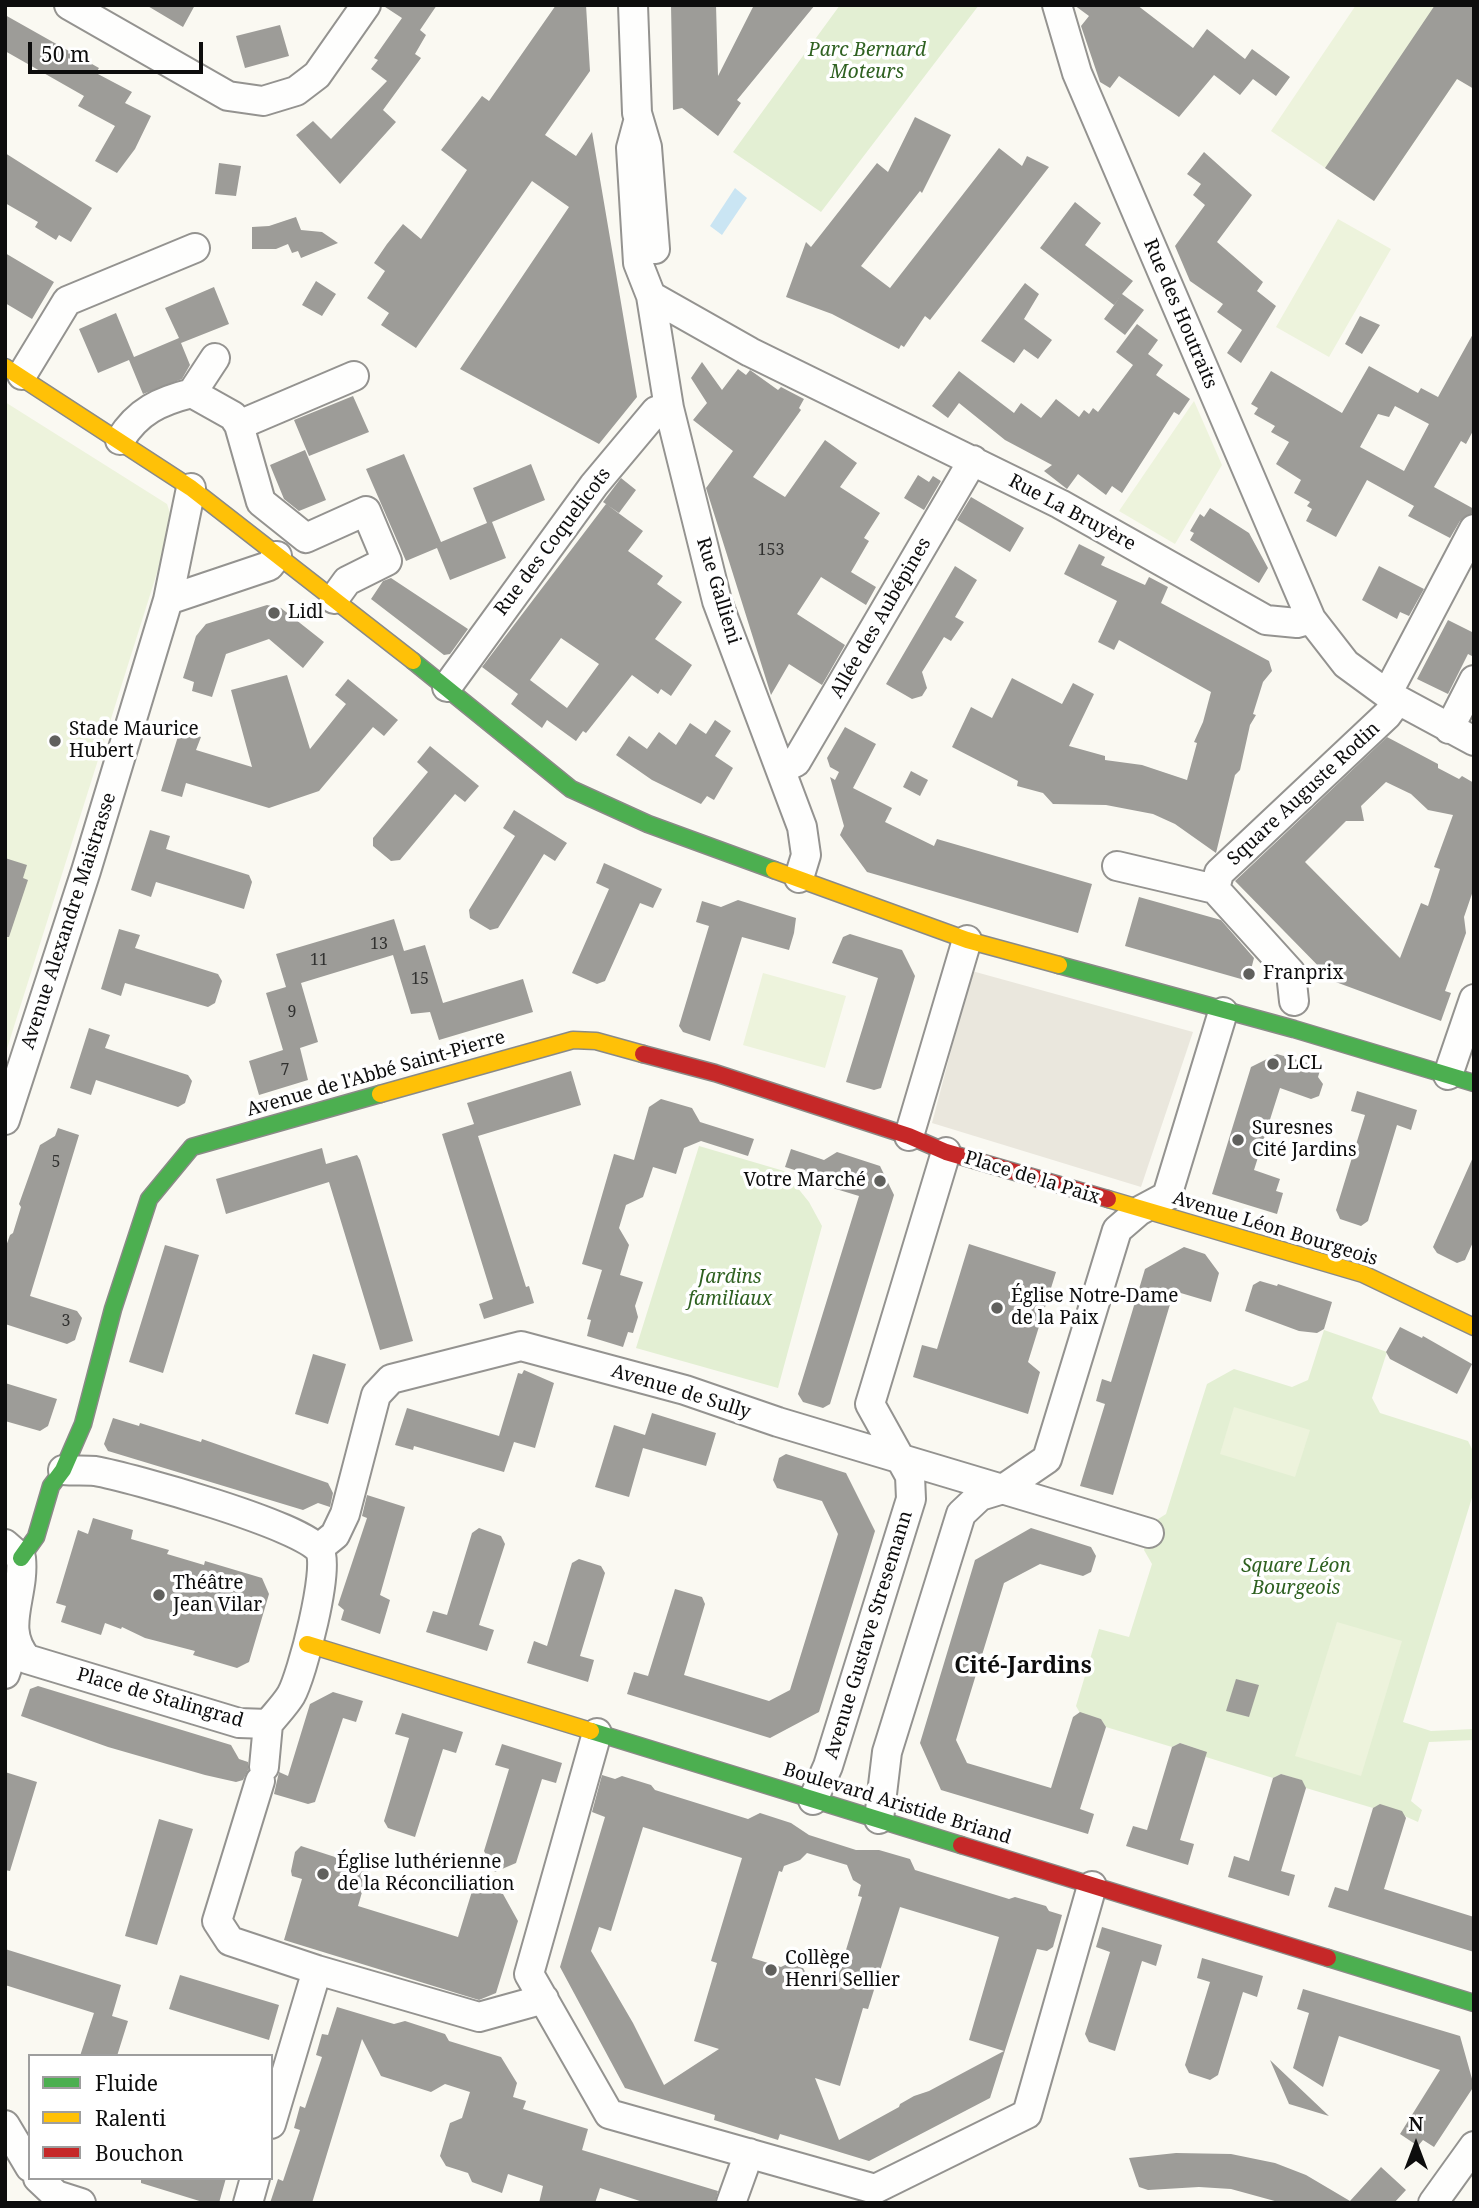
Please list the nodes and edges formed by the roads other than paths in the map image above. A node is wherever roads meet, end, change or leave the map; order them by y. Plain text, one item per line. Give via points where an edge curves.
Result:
1 (69, 5) edge
2 (366, 5) edge
3 (633, 5) edge
4 (1057, 5) edge
5 (195, 248) dead end
6 (651, 296) junction
7 (215, 358) dead end
8 (14, 371) edge
9 (354, 376) dead end
10 (192, 393) junction
11 (669, 408) junction
12 (239, 425) junction
13 (120, 440) junction
14 (973, 460) junction
15 (191, 488) junction
16 (1474, 529) edge
17 (277, 556) junction
18 (334, 599) junction
19 (167, 600) junction
20 (1311, 619) junction
21 (1474, 680) edge
22 (447, 687) junction
23 (1392, 697) junction
24 (1462, 735) edge
25 (782, 769) junction
26 (1117, 866) dead end
27 (799, 878) junction
28 (1215, 889) junction
29 (967, 940) junction
30 (1474, 999) edge
31 (1294, 1001) dead end
32 (1223, 1012) junction
33 (1461, 1079) edge
34 (5, 1120) edge
35 (909, 1136) junction
36 (946, 1152) junction
37 (1139, 1210) junction
38 (1474, 1327) edge
39 (898, 1457) junction
40 (63, 1470) junction
41 (1003, 1489) junction
42 (1149, 1533) dead end
43 (319, 1548) junction
44 (13, 1551) edge
45 (307, 1644) junction
46 (10, 1661) edge
47 (268, 1724) junction
48 (597, 1733) junction
49 (813, 1800) junction
50 (879, 1819) junction
51 (1093, 1886) junction
52 (317, 1970) junction
53 (544, 1999) junction
54 (1474, 2003) edge
55 (273, 2117) edge
56 (5, 2125) edge
57 (1474, 2146) edge
58 (748, 2153) junction
59 (28, 2164) edge
60 (40, 2180) edge
61 (254, 2180) edge
62 (81, 2203) edge
63 (248, 2203) edge
64 (731, 2203) edge
65 (1433, 2203) edge

1 - 2 street via 228,96 263,101 296,91 317,75
3 - 6 street, Rue Gallieni via 638,122 647,146 653,208
4 - 20 street, Rue des Houtraits via 1077,73
5 - 8 street via 67,301
6 - 11 street, Rue Gallieni
6 - 14 street, Rue La Bruyère via 750,352
7 - 10 street
8 - 13 street
9 - 12 street
10 - 12 street via 233,416
10 - 13 street via 170,399 132,420
11 - 22 street, Rue des Coquelicots via 656,411 594,485
11 - 25 street, Rue Gallieni via 717,601
12 - 18 street via 261,502 306,538 366,510 387,561 347,581
13 - 15 street
14 - 20 street, Rue La Bruyère via 1266,621
14 - 25 street, Allée des Aubépines via 796,762
15 - 17 street
15 - 19 street, Avenue Alexandre Maistrasse
16 - 23 street, Square Auguste Rodin
17 - 18 street
17 - 19 street via 268,566
18 - 22 street
19 - 34 street, Avenue Alexandre Maistrasse
20 - 23 street via 1346,664
21 - 24 street
22 - 27 street via 571,789 648,824
23 - 24 street
23 - 28 street, Square Auguste Rodin via 1387,715 1219,873
25 - 27 street, Rue Gallieni via 802,827 806,855
26 - 28 street
27 - 29 street
28 - 31 street via 1291,973
29 - 32 street
29 - 35 street
30 - 33 street
32 - 33 street
32 - 37 street via 1167,1196
35 - 36 street, Place de la Paix
35 - 40 street, Avenue de l'Abbé Saint-Pierre via 715,1073 596,1041 573,1040 192,1147 149,1199 113,1309 83,1424
36 - 37 street, Place de la Paix
36 - 39 street, Avenue Gustave Stresemann via 870,1404
37 - 38 street, Avenue Léon Bourgeois via 1363,1274
37 - 41 street via 1117,1230 1047,1459
39 - 41 street, Avenue de Sully
39 - 43 street, Avenue de Sully via 685,1390 521,1346 391,1379 376,1395 345,1514 335,1535
39 - 49 street, Avenue Gustave Stresemann via 909,1476 911,1499 828,1766
40 - 43 street via 94,1471 233,1510 281,1526
40 - 44 street, Place de Stalingrad via 51,1486 36,1537
41 - 42 street, Avenue de Sully
41 - 50 street via 980,1496 961,1514 887,1752
43 - 45 street, Place de Stalingrad via 322,1581
44 - 46 street, Place de Stalingrad via 23,1570 7,1627
45 - 47 street, Place de Stalingrad via 292,1694
45 - 48 street, Boulevard Aristide Briand
46 - 47 street, Place de Stalingrad via 27,1659 226,1719
47 - 52 street via 262,1774 217,1921 230,1941
48 - 49 street, Boulevard Aristide Briand
48 - 53 street via 529,1974
49 - 50 street, Boulevard Aristide Briand
50 - 51 street, Boulevard Aristide Briand
51 - 54 street, Boulevard Aristide Briand
51 - 58 street via 1027,2114 875,2189
52 - 53 street via 479,2017
52 - 55 street
53 - 58 street via 609,2114
56 - 59 street
57 - 65 street
58 - 64 street
60 - 62 street via 55,2195
61 - 63 street

